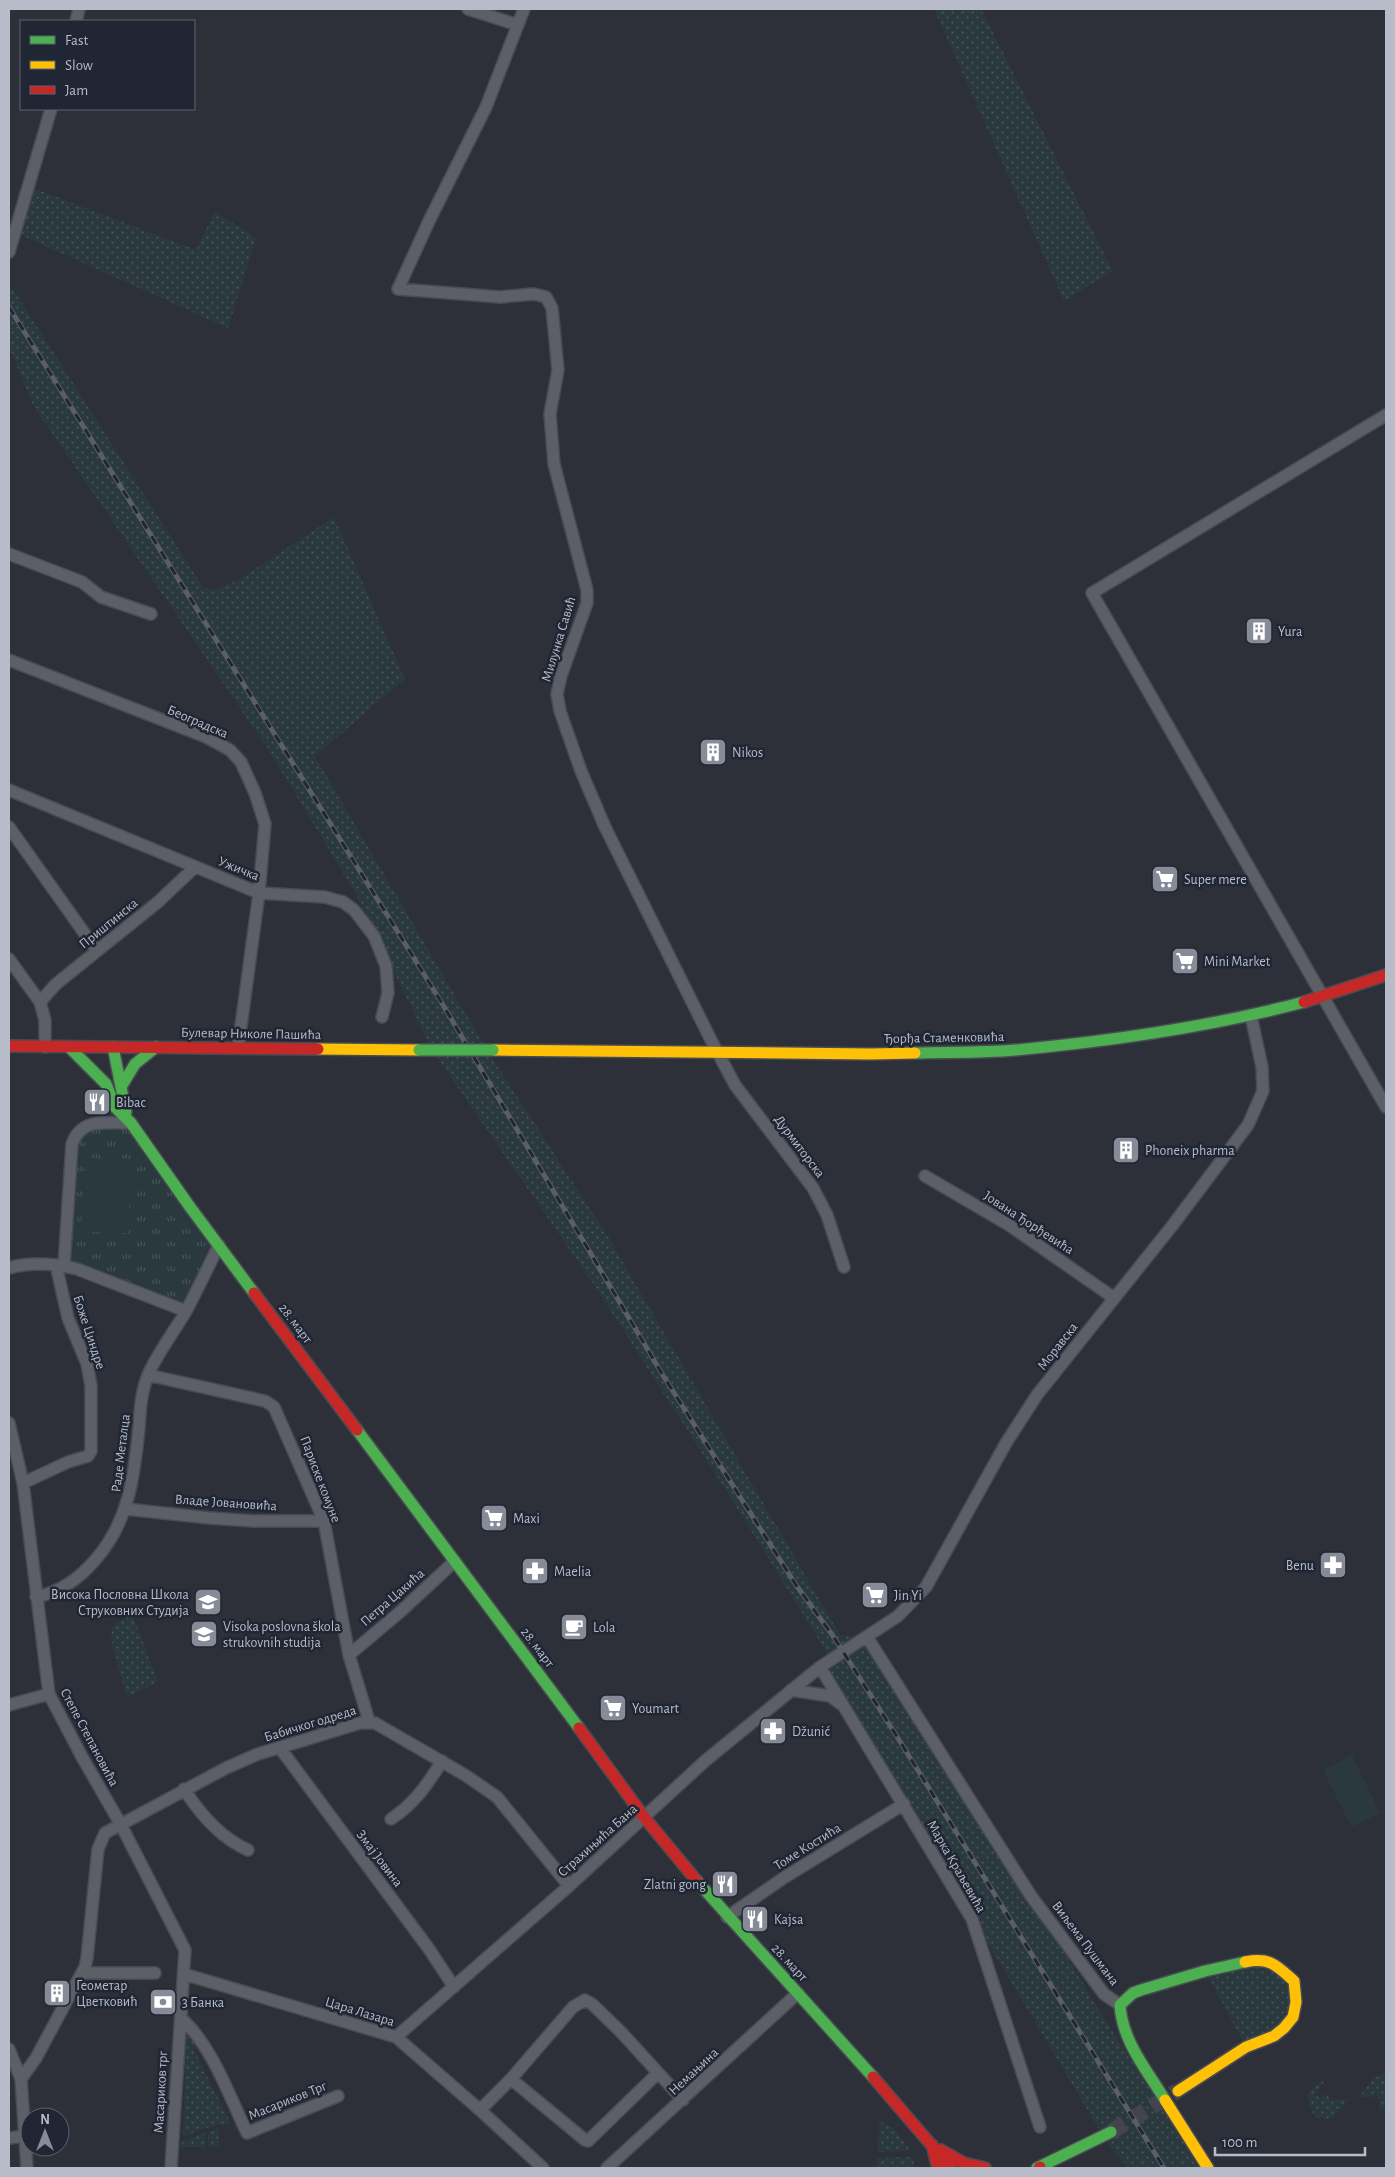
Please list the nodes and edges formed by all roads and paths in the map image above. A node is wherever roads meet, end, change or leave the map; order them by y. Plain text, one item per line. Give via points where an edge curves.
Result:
1 (468, 9) edge
2 (524, 9) edge
3 (518, 25) junction
4 (51, 110) edge
5 (9, 252) edge
6 (1386, 415) edge
7 (9, 554) edge
8 (151, 614) dead end
9 (9, 660) edge
10 (9, 790) edge
11 (9, 827) edge
12 (195, 867) junction
13 (259, 893) junction
14 (97, 951) junction
15 (9, 959) edge
16 (1386, 975) edge
17 (1324, 997) junction
18 (40, 1002) junction
19 (382, 1016) dead end
20 (1251, 1016) junction
21 (9, 1046) edge
22 (45, 1047) junction
23 (69, 1047) junction
24 (113, 1047) junction
25 (156, 1047) junction
26 (238, 1048) junction
27 (493, 1050) joint
28 (717, 1052) junction
29 (106, 1084) junction
30 (121, 1087) junction
31 (1386, 1106) edge
32 (130, 1122) junction
33 (925, 1176) dead end
34 (219, 1245) junction
35 (60, 1265) junction
36 (844, 1267) dead end
37 (9, 1268) edge
38 (1114, 1298) junction
39 (186, 1311) junction
40 (148, 1375) junction
41 (9, 1423) edge
42 (23, 1483) junction
43 (126, 1508) junction
44 (324, 1521) junction
45 (455, 1561) junction
46 (36, 1597) junction
47 (867, 1637) junction
48 (349, 1655) junction
49 (820, 1667) junction
50 (791, 1690) junction
51 (49, 1694) junction
52 (9, 1705) edge
53 (843, 1706) junction
54 (369, 1721) junction
55 (280, 1748) junction
56 (442, 1761) junction
57 (184, 1790) junction
58 (904, 1804) junction
59 (644, 1817) junction
60 (391, 1819) dead end
61 (120, 1824) junction
62 (248, 1850) dead end
63 (569, 1886) junction
64 (727, 1917) junction
65 (185, 1960) joint
66 (82, 1973) junction
67 (155, 1974) dead end
68 (184, 1974) junction
69 (454, 1987) junction
70 (798, 1993) junction
71 (1120, 2005) junction
72 (181, 2018) junction
73 (396, 2038) junction
74 (9, 2049) edge
75 (658, 2073) junction
76 (9, 2079) edge
77 (21, 2079) junction
78 (511, 2079) junction
79 (1178, 2091) tunnel mouth
80 (338, 2096) dead end
81 (683, 2100) junction
82 (23, 2107) edge
83 (480, 2110) junction
84 (1040, 2127) dead end
85 (247, 2132) joint
86 (1110, 2132) tunnel mouth
87 (932, 2144) junction
88 (171, 2168) edge
89 (543, 2168) edge
90 (607, 2168) edge
91 (938, 2168) edge
92 (951, 2168) edge
93 (985, 2168) edge
94 (1037, 2168) edge
95 (1208, 2168) edge

1 - 3 street
2 - 3 street
3 - 28 street, Милунка Савић via 483,114 398,288 500,297 534,294 546,297 552,308 558,370 550,414 554,464 587,590 587,604 561,676 557,694 560,711 605,827
4 - 5 street
6 - 17 street via 1092,593
7 - 8 street via 82,582 101,597
9 - 13 street, Београдска via 206,737 230,750 248,774 264,819
10 - 12 street, Ужичка
11 - 14 street
12 - 13 street, Ужичка
12 - 14 street, Приштинска
13 - 19 street, Ужичка via 325,897 343,902 354,910 374,936 386,966 388,993
13 - 26 street, Београдска
14 - 18 street, Приштинска via 56,984
15 - 18 street
16 - 17 street, Ђорђа Стаменковића
17 - 20 street, Ђорђа Стаменковића
17 - 31 street
18 - 22 street
20 - 28 street, Ђорђа Стаменковића via 1164,1032 1013,1050 918,1054
20 - 38 street, Моравска via 1262,1067 1263,1091 1248,1125
21 - 22 street, Булевар Николе Пашића
22 - 23 street, Булевар Николе Пашића
23 - 24 street, Булевар Николе Пашића
23 - 29 street, 28. март
24 - 25 street, Булевар Николе Пашића
24 - 29 street
24 - 30 street, 28. март
25 - 26 street, Булевар Николе Пашића
25 - 30 street via 134,1063
26 - 27 street, Булевар Николе Пашића, bridge
27 - 28 street, Ђорђа Стаменковића
28 - 36 street, Дурмиторска via 735,1085 813,1188 827,1215
29 - 32 street, 28. март via 115,1107
30 - 32 street, 28. март via 123,1105
32 - 34 street, 28. март
32 - 35 street, Боже Циндре via 89,1125 80,1129 74,1138
33 - 38 street, Јована Ђорђевића via 1009,1224
34 - 39 street, Раде Металца
34 - 45 street, 28. март
35 - 37 street
35 - 39 street
35 - 42 street, Боже Циндре via 68,1318 87,1364 92,1386 91,1451 88,1456
38 - 47 street, Моравска via 1037,1395 1006,1443 926,1587 908,1608
39 - 40 street, Раде Металца
40 - 43 street, Раде Металца via 140,1410 132,1490
40 - 44 street, Париске комуне via 270,1403
41 - 42 street, Степе Степановића
42 - 46 street, Степе Степановића
43 - 44 street, Владе Јовановића via 254,1521
43 - 46 street, Раде Металца via 114,1536 86,1570 58,1590
44 - 48 street, Париске комуне
45 - 48 street, Петра Цакића
45 - 59 street, 28. март
46 - 51 street, Степе Степановића
47 - 49 street, Моравска
47 - 71 street, Виљема Пушмана via 1032,1896 1104,1994
48 - 54 street, Париске комуне
49 - 50 street, Страхињића Бана
49 - 53 street, Марка Краљевића
50 - 53 street via 830,1696
50 - 59 street, Страхињића Бана
51 - 52 street
51 - 61 street, Степе Степановића
53 - 58 street, Марка Краљевића
54 - 55 street, Бабичког одреда
54 - 56 street, Бабичког одреда
55 - 57 street, Бабичког одреда via 226,1768
55 - 69 street, Змај Јовина via 430,1949
56 - 60 street via 414,1800
56 - 63 street, Бабичког одреда via 497,1798
57 - 61 street, Бабичког одреда
57 - 62 street via 211,1824
58 - 64 street, Томе Костића via 778,1881
58 - 84 street, Марка Краљевића via 972,1919
59 - 63 street, Страхињића Бана
59 - 64 street, 28. март
61 - 65 street, Степе Степановића via 182,1942
61 - 66 street, Бабичког одреда via 104,1833 98,1849 87,1958
63 - 69 street, Страхињића Бана
64 - 70 street, 28. март
65 - 68 street, Масариков трг
66 - 67 street
66 - 77 street, Бабичког одреда via 36,2058
68 - 72 street, Масариков трг
68 - 73 street, Цара Лазара
69 - 73 street, Страхињића Бана
70 - 81 street, Немањина
70 - 87 street, 28. март
71 - 79 street, Виљема Пушмана via 1148,1987 1259,1959 1272,1962 1294,1981 1296,2002 1292,2017 1284,2028 1274,2036 1246,2047
71 - 95 street via 1124,2030 1132,2047
72 - 85 street, Масариков трг via 197,2034
72 - 88 street, Масариков трг
73 - 83 street, Цара Лазара
74 - 77 street
75 - 78 street via 588,2141
75 - 78 street via 621,2032 585,2000 573,2007
75 - 81 street
76 - 77 street
77 - 82 street
78 - 83 street
80 - 85 street, Масариков Трг
81 - 90 street, Немањина
83 - 89 street, Цара Лазара
86 - 94 street
87 - 91 street
87 - 92 street, 28. март
87 - 93 street via 964,2163

